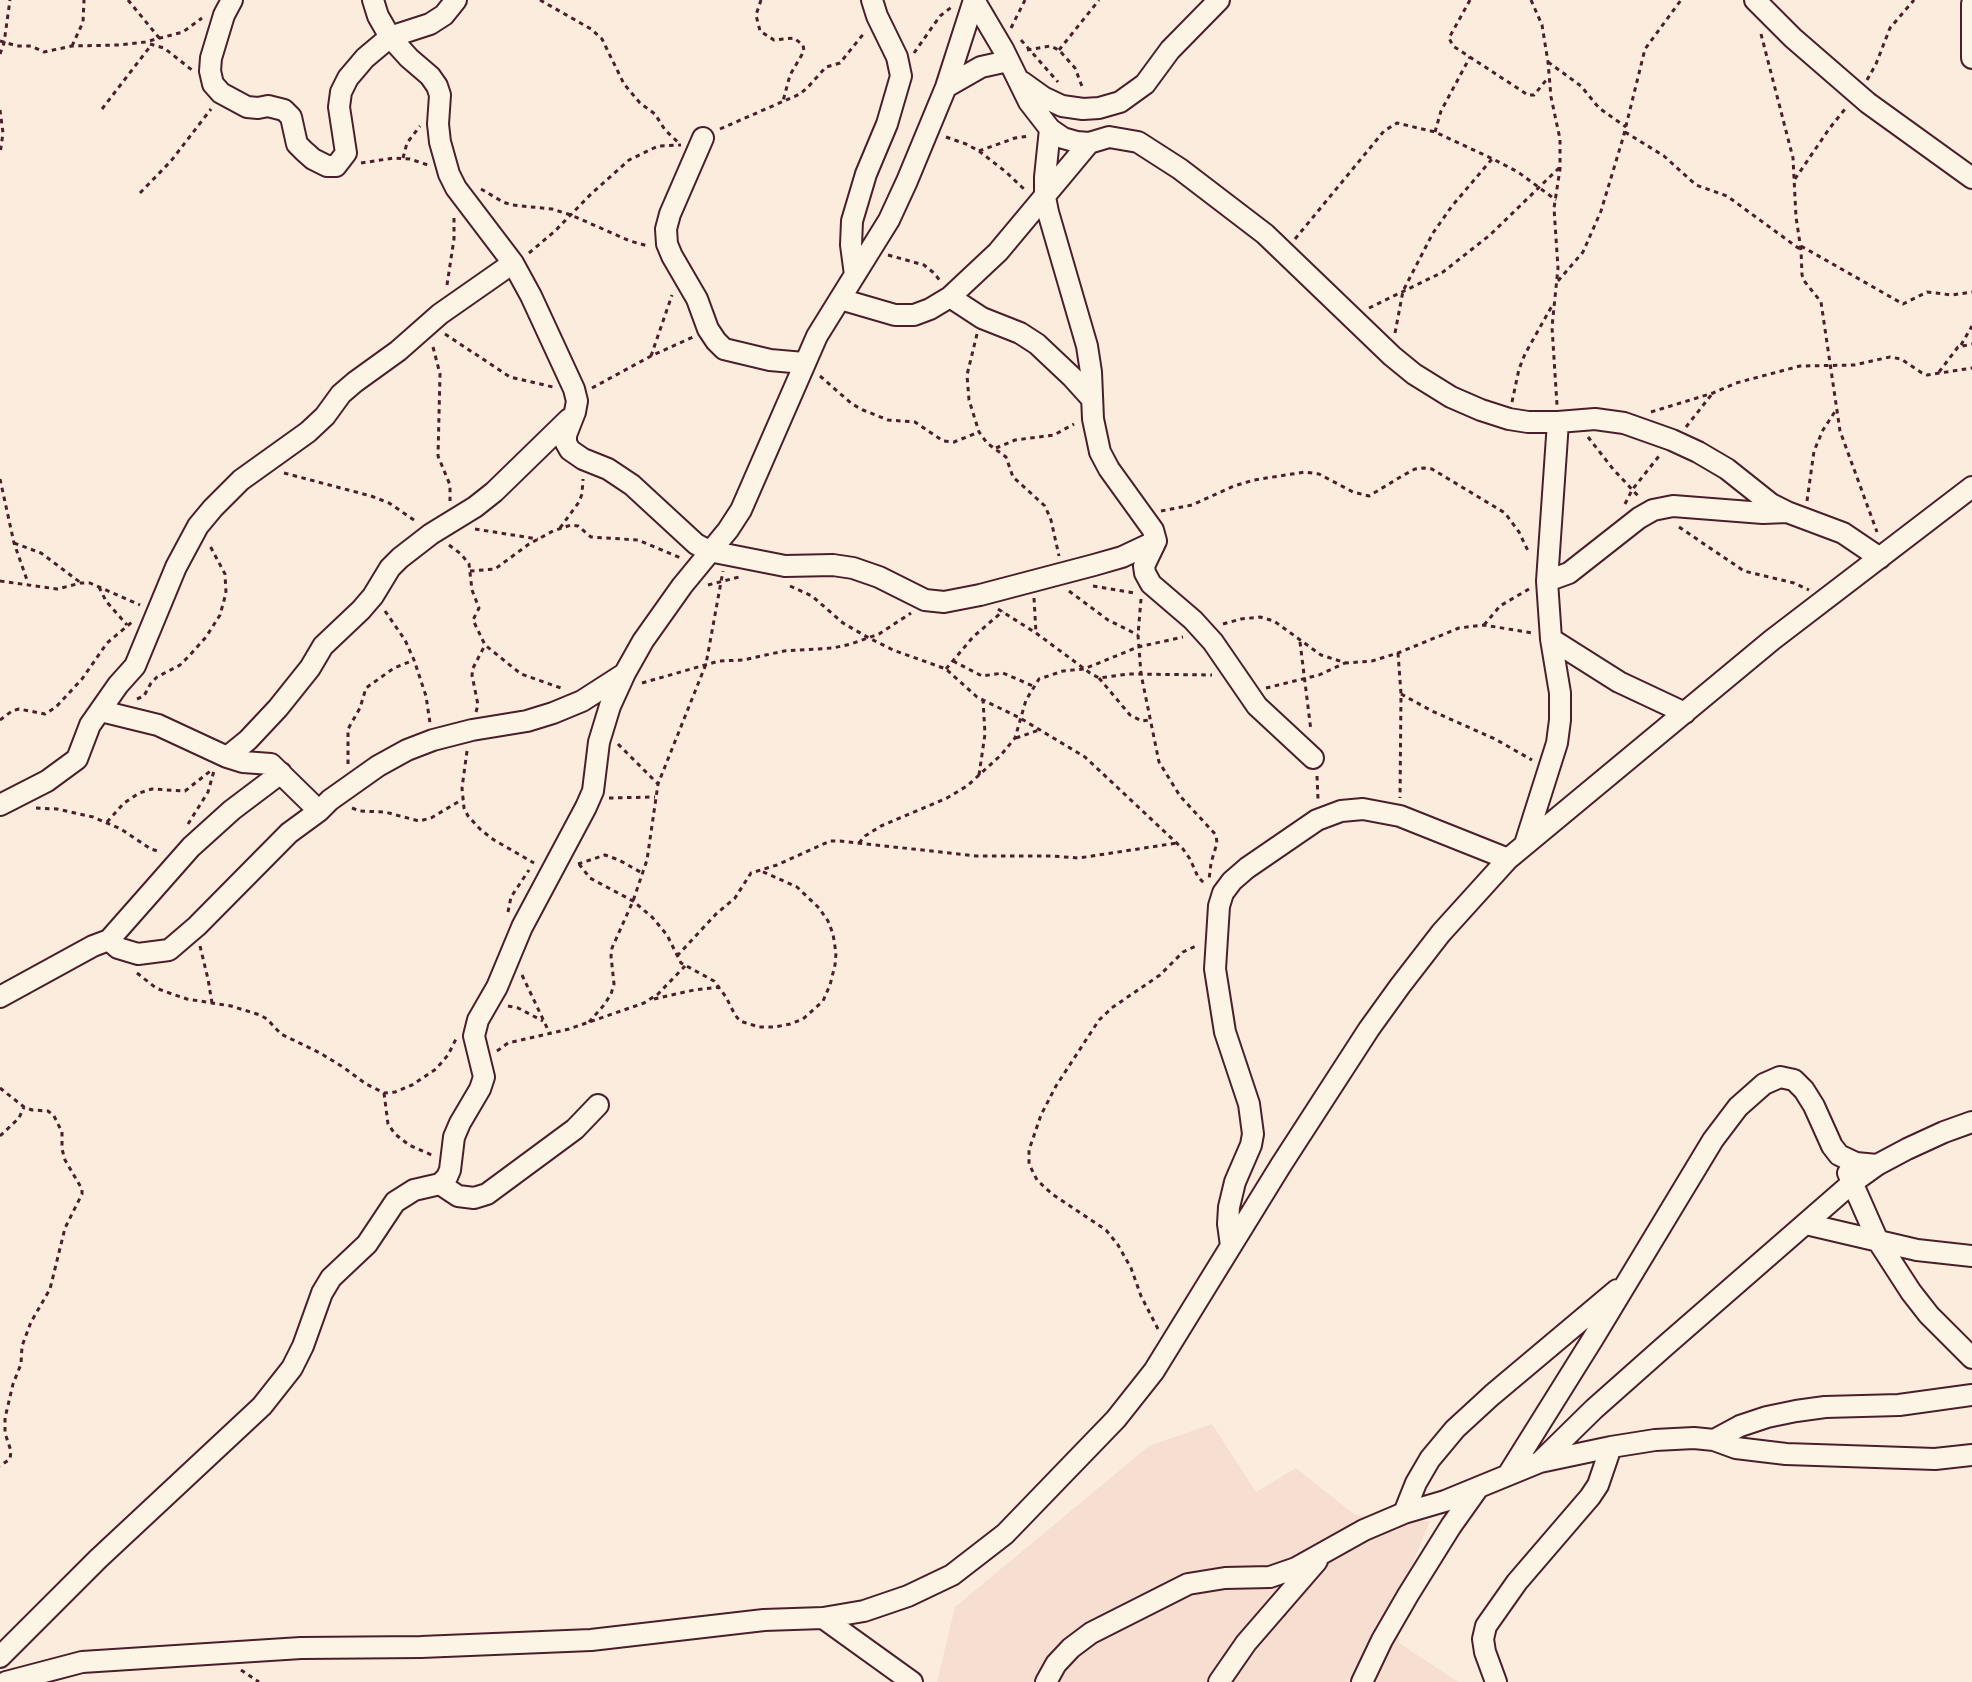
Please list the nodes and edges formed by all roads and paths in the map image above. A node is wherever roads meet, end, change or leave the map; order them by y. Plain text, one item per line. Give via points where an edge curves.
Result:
1 (10, 0) edge
2 (84, 0) edge
3 (128, 0) edge
4 (232, 0) edge
5 (373, 0) edge
6 (456, 0) edge
7 (540, 0) edge
8 (761, 0) edge
9 (873, 0) edge
10 (1025, 0) edge
11 (1099, 0) edge
12 (1219, 0) edge
13 (1470, 0) edge
14 (1532, 0) edge
15 (1536, 0) edge
16 (1681, 0) edge
17 (1755, 0) edge
18 (1914, 0) edge
19 (968, 1) edge
20 (1972, 4) edge
21 (1535, 6) junction
22 (209, 12) dead end
23 (1006, 23) dead end
24 (1011, 28) junction
25 (1760, 31) dead end
26 (390, 37) junction
27 (160, 39) junction
28 (2, 42) edge
29 (145, 42) junction
30 (152, 44) junction
31 (72, 46) junction
32 (1028, 50) junction
33 (1059, 50) junction
34 (0, 54) edge
35 (1470, 57) junction
36 (1972, 58) edge
37 (1548, 62) junction
38 (900, 66) junction
39 (1013, 70) junction
40 (1548, 78) junction
41 (1060, 84) dead end
42 (946, 87) junction
43 (217, 88) junction
44 (1859, 95) junction
45 (783, 101) dead end
46 (102, 109) dead end
47 (1083, 109) junction
48 (0, 110) edge
49 (1626, 127) junction
50 (1050, 132) junction
51 (1435, 132) junction
52 (1625, 132) junction
53 (926, 133) junction
54 (703, 138) dead end
55 (1089, 143) junction
56 (681, 145) dead end
57 (979, 152) junction
58 (0, 154) edge
59 (1492, 159) junction
60 (341, 162) junction
61 (1560, 167) junction
62 (1972, 178) edge
63 (1795, 180) junction
64 (452, 181) junction
65 (1539, 187) junction
66 (140, 193) dead end
67 (1042, 200) junction
68 (1556, 200) junction
69 (667, 244) junction
70 (1800, 245) junction
71 (872, 250) junction
72 (1801, 250) junction
73 (1285, 252) junction
74 (513, 263) junction
75 (681, 274) junction
76 (855, 275) junction
77 (1557, 282) junction
78 (1403, 291) junction
79 (1972, 292) edge
80 (950, 297) junction
81 (840, 299) junction
82 (1555, 301) junction
83 (440, 314) junction
84 (1348, 315) junction
85 (982, 318) junction
86 (1972, 326) edge
87 (708, 329) junction
88 (440, 336) dead end
89 (1972, 344) edge
90 (1961, 345) junction
91 (651, 356) junction
92 (1392, 356) junction
93 (804, 363) junction
94 (1829, 366) junction
95 (1972, 368) edge
96 (1938, 373) junction
97 (1713, 393) junction
98 (1091, 398) junction
99 (575, 401) junction
100 (1836, 410) junction
101 (1093, 419) junction
102 (1509, 419) junction
103 (1567, 421) junction
104 (1624, 423) junction
105 (979, 432) junction
106 (1672, 440) junction
107 (996, 448) junction
108 (534, 455) junction
109 (578, 456) junction
110 (255, 469) junction
111 (0, 479) edge
112 (1972, 486) edge
113 (1632, 490) junction
114 (1622, 510) dead end
115 (1653, 510) junction
116 (1142, 514) junction
117 (1796, 515) junction
118 (449, 523) junction
119 (560, 528) junction
120 (431, 534) junction
121 (207, 537) dead end
122 (538, 539) junction
123 (1156, 541) junction
124 (14, 543) junction
125 (714, 554) junction
126 (1883, 556) junction
127 (762, 562) junction
128 (470, 571) junction
129 (1057, 574) junction
130 (0, 581) edge
131 (1545, 582) junction
132 (28, 583) junction
133 (81, 583) junction
134 (1084, 585) dead end
135 (99, 587) junction
136 (1032, 591) dead end
137 (980, 595) junction
138 (372, 596) junction
139 (1827, 598) junction
140 (162, 600) junction
141 (925, 600) junction
142 (1002, 612) junction
143 (138, 618) dead end
144 (127, 625) junction
145 (1484, 625) junction
146 (1204, 631) junction
147 (1036, 633) junction
148 (1138, 635) junction
149 (869, 638) junction
150 (1551, 639) junction
151 (1300, 640) junction
152 (485, 645) junction
153 (1138, 647) junction
154 (1398, 653) junction
155 (414, 660) junction
156 (953, 661) junction
157 (1346, 663) junction
158 (706, 664) junction
159 (946, 669) junction
160 (1084, 669) junction
161 (1141, 674) junction
162 (1099, 678) junction
163 (1239, 678) junction
164 (1305, 678) junction
165 (622, 680) junction
166 (1033, 686) junction
167 (1401, 694) junction
168 (983, 700) junction
169 (582, 701) junction
170 (106, 712) junction
171 (1685, 712) junction
172 (1020, 718) junction
173 (0, 720) edge
174 (1149, 720) junction
175 (602, 728) junction
176 (472, 730) junction
177 (1040, 730) junction
178 (1015, 738) junction
179 (433, 740) junction
180 (227, 757) junction
181 (1313, 758) junction
182 (1549, 770) junction
183 (281, 773) junction
184 (979, 775) junction
185 (658, 784) junction
186 (347, 788) junction
187 (655, 796) junction
188 (463, 799) junction
189 (590, 799) junction
190 (0, 805) edge
191 (34, 808) dead end
192 (350, 808) dead end
193 (319, 811) junction
194 (1400, 816) junction
195 (1317, 820) junction
196 (106, 822) junction
197 (187, 825) dead end
198 (859, 843) junction
199 (1176, 843) junction
200 (1525, 844) junction
201 (191, 847) junction
202 (1508, 859) junction
203 (569, 861) junction
204 (534, 863) junction
205 (758, 870) junction
206 (642, 873) junction
207 (633, 901) junction
208 (507, 915) dead end
209 (196, 927) junction
210 (114, 944) junction
211 (1215, 947) junction
212 (511, 955) junction
213 (677, 956) junction
214 (685, 966) junction
215 (720, 987) junction
216 (0, 997) edge
217 (651, 999) junction
218 (212, 1003) junction
219 (487, 1005) junction
220 (545, 1022) junction
221 (589, 1022) junction
222 (550, 1034) junction
223 (458, 1035) dead end
224 (482, 1066) junction
225 (0, 1088) edge
226 (384, 1093) junction
227 (598, 1105) dead end
228 (24, 1107) junction
229 (1972, 1122) edge
230 (0, 1136) edge
231 (1839, 1155) junction
232 (451, 1163) junction
233 (1878, 1165) junction
234 (1852, 1183) junction
235 (440, 1184) junction
236 (1806, 1224) junction
237 (1878, 1241) junction
238 (1231, 1246) junction
239 (1972, 1256) edge
240 (1626, 1283) junction
241 (1169, 1348) junction
242 (1972, 1358) edge
243 (1972, 1395) edge
244 (1713, 1440) junction
245 (1611, 1447) junction
246 (1972, 1455) edge
247 (1540, 1462) junction
248 (0, 1466) edge
249 (1509, 1473) junction
250 (1479, 1488) junction
251 (1404, 1513) junction
252 (1322, 1554) junction
253 (823, 1618) junction
254 (0, 1656) edge
255 (6, 1682) edge
256 (912, 1682) edge
257 (1046, 1682) edge
258 (1219, 1682) edge
259 (1362, 1682) edge
260 (1496, 1682) edge

1 - 28 path
2 - 31 path via 83,22
3 - 27 path
4 - 43 street via 211,57 210,71
5 - 26 street
6 - 26 street via 430,24
7 - 56 path via 602,39 624,84
8 - 45 path via 756,15 760,31 774,40 794,38 803,45
9 - 38 street
10 - 24 path
11 - 33 path
12 - 47 street via 1170,50 1145,84 1120,102
13 - 35 path via 1449,38 1453,46
14 - 21 path
15 - 21 path
16 - 49 path via 1645,49
17 - 44 street
18 - 44 path via 1890,28
19 - 38 path via 940,16 916,51
19 - 39 street
19 - 42 street
20 - 36 street
21 - 37 path
22 - 27 path via 183,32
23 - 24 path
24 - 32 path
25 - 63 path via 1793,158
26 - 60 street via 365,58 341,92 339,106 346,153
26 - 64 street via 437,86 440,142
27 - 29 path
28 - 31 path via 44,52
28 - 34 path
29 - 30 path
29 - 31 path
30 - 43 path via 164,48
30 - 46 path
32 - 33 path via 1050,46
32 - 41 path
33 - 47 path via 1075,68 1082,84
35 - 40 path via 1532,96
35 - 51 path via 1441,111
37 - 40 path
37 - 49 path
38 - 76 street via 890,116 852,221
39 - 42 street via 981,67
39 - 47 street via 1043,98
39 - 50 street
40 - 61 path via 1560,139
42 - 53 street
43 - 60 street via 247,107 284,110 291,117 297,144 313,159 327,166
43 - 66 path via 191,137
44 - 62 street
44 - 63 path via 1829,129
48 - 58 path
49 - 52 path
50 - 55 street
50 - 57 path via 1015,138
50 - 67 street
51 - 59 path
51 - 73 path via 1397,123 1384,131
52 - 72 path via 1664,156 1696,186 1727,196
52 - 77 path via 1590,240
53 - 57 path via 956,139
53 - 71 street via 908,181
54 - 69 street via 670,214
55 - 67 street
55 - 73 street via 1109,137 1138,142 1229,205
57 - 67 path
59 - 65 path
59 - 78 path via 1433,232
60 - 64 path via 410,159
61 - 65 path
61 - 68 path
63 - 70 path
64 - 69 path via 476,187 512,205 571,215 641,245
64 - 74 street
64 - 83 path via 454,239
65 - 68 path
65 - 78 path via 1490,235 1443,272
67 - 80 street via 998,252
67 - 98 street via 1087,346
68 - 77 path
69 - 75 street
70 - 72 path
70 - 79 path via 1903,304 1927,292
71 - 76 street
71 - 80 path via 929,268
72 - 94 path via 1803,279 1820,298 1824,311
73 - 84 street
74 - 83 street
74 - 99 street
75 - 87 street via 697,298
75 - 91 path
76 - 81 street
77 - 82 path
78 - 84 path
78 - 92 path
80 - 81 street via 914,315 895,315
80 - 85 street
81 - 93 street
82 - 102 path via 1519,369
82 - 103 path via 1552,347
83 - 110 street via 348,388 308,432
83 - 118 path via 433,346 440,374 438,456 450,485
84 - 92 street
85 - 98 street via 1037,344
85 - 105 path via 967,375 969,400
86 - 90 path
87 - 91 path
87 - 93 street via 724,349
88 - 99 path via 448,335 510,377
89 - 90 path
90 - 96 path
91 - 99 path
92 - 102 street via 1451,397
93 - 105 path via 852,404 888,420 915,422 943,441 954,442
93 - 125 street via 759,472
94 - 96 path via 1894,358 1927,375
94 - 97 path via 1793,367
94 - 100 path
95 - 96 path
97 - 104 path
97 - 106 path
98 - 101 street
99 - 108 street
99 - 109 street via 566,443
100 - 117 path via 1814,451
100 - 126 path
101 - 107 path via 1054,435 1015,440
101 - 116 street via 1100,452
102 - 103 street
103 - 104 street
103 - 113 path
103 - 131 street
104 - 106 street
105 - 107 path
106 - 113 path
106 - 117 street via 1727,469 1772,504
107 - 129 path via 1006,457 1013,477 1045,506 1056,539
108 - 109 street
108 - 118 street via 494,492
109 - 119 path via 582,494
109 - 125 street via 632,485 686,537
110 - 120 path via 292,474 371,496 403,511
110 - 140 street via 227,492 198,526
111 - 124 path
112 - 126 street
113 - 114 path
115 - 117 street via 1673,506
115 - 131 street via 1569,573
115 - 139 path via 1738,568 1794,583
116 - 123 street
116 - 131 path via 1192,505 1254,480 1305,472 1319,474 1369,496 1415,469 1432,469 1505,513
117 - 126 street via 1843,533
118 - 120 street
118 - 122 path
119 - 122 path
119 - 125 path via 578,526 596,538 638,540 686,559
120 - 128 path via 461,554
120 - 138 street via 395,563
121 - 170 path via 225,574 226,593 220,615 189,656 151,683 144,696
122 - 128 path via 495,569
123 - 129 street via 1122,557
123 - 146 street via 1144,566 1145,573 1151,584
124 - 132 path
124 - 133 path via 41,553
125 - 127 street
125 - 158 path
125 - 165 street via 663,612
126 - 139 street
127 - 141 street via 853,568
127 - 149 path via 782,581 812,596 843,623
128 - 152 path via 479,608 473,620
129 - 137 street
129 - 148 path via 1101,615
130 - 132 path
131 - 145 path via 1500,606
131 - 150 street
132 - 133 path via 57,589
133 - 135 path
134 - 148 path via 1141,594
135 - 140 path via 150,609
135 - 144 path
136 - 147 path
137 - 141 street via 944,602
137 - 142 path
138 - 155 path via 393,621
138 - 180 street via 323,646 310,668 262,726
139 - 171 street
140 - 170 street via 135,666 118,685
141 - 149 path via 910,615
142 - 147 path
142 - 156 path
143 - 144 path
144 - 173 path via 107,643 56,707 45,714 19,709
145 - 150 path
145 - 154 path via 1459,628
146 - 151 path via 1260,617 1274,621
146 - 153 path
146 - 163 street
147 - 160 path
148 - 153 path
149 - 158 path via 833,648 784,651
149 - 159 path
150 - 171 street via 1619,682
150 - 182 street via 1560,720
151 - 157 path via 1321,655
151 - 164 path
152 - 169 path via 521,674 563,689
152 - 176 path via 473,668 478,705
153 - 160 path
153 - 161 path
154 - 157 path
154 - 167 path
155 - 179 path via 426,696
155 - 186 path via 394,668 366,688 348,729
156 - 159 path
156 - 166 path via 982,675 1003,674
157 - 164 path
158 - 165 path via 663,678
158 - 185 path
159 - 168 path
160 - 162 path
160 - 166 path via 1047,674
161 - 162 path
161 - 163 path
161 - 174 path
162 - 174 path via 1130,715
163 - 164 path via 1258,690
163 - 181 street via 1257,706
164 - 181 path
165 - 169 street
165 - 175 street
166 - 172 path
167 - 182 path
167 - 194 path
168 - 172 path
168 - 184 path via 985,734
169 - 176 street via 527,720
170 - 180 street via 158,725
170 - 190 street via 85,734 77,759 47,781
171 - 200 street
172 - 177 path
172 - 178 path
174 - 199 path via 1163,770 1192,811 1216,835 1209,887
175 - 185 path
175 - 189 street
176 - 179 street
176 - 188 path via 463,773
177 - 178 path
177 - 199 path via 1085,758
178 - 184 path
179 - 186 street via 378,766
180 - 183 street via 271,764
181 - 195 path via 1317,768
182 - 200 street
183 - 193 street
183 - 201 street
184 - 198 path via 960,791 881,826
185 - 187 path
186 - 193 street
187 - 189 path
187 - 206 path via 651,840
188 - 192 path via 419,821
188 - 204 path via 468,816 481,830
189 - 203 street
191 - 196 path via 74,812
193 - 209 street via 289,833
194 - 195 street via 1363,809 1341,811
194 - 202 street
195 - 211 street via 1232,881 1219,906
196 - 197 path via 139,793 152,789 185,791 216,766 208,792
196 - 201 path via 161,852 171,854
198 - 199 path via 976,856 1079,858
198 - 205 path via 830,841
200 - 202 street
201 - 210 street
202 - 238 street via 1441,933 1400,986 1341,1071
203 - 204 path
203 - 206 path via 605,855
203 - 207 path via 590,878
203 - 212 street via 522,927
204 - 208 path via 511,897
205 - 213 path via 751,873 735,898
205 - 215 path via 797,887 828,921 836,952 831,985 823,1001 803,1019 759,1027 740,1021
206 - 207 path
207 - 213 path via 667,935
207 - 221 path via 612,948 611,994
209 - 210 street via 169,950 138,954
209 - 218 path
210 - 216 street via 84,950
210 - 218 path via 146,982 187,999
211 - 238 street via 1223,1022 1253,1128 1251,1145 1229,1207
211 - 241 path via 1191,947 1099,1020 1056,1086 1029,1150 1029,1164 1037,1180 1106,1230 1118,1245
212 - 219 street
212 - 220 path
213 - 214 path
214 - 215 path
214 - 217 path
215 - 217 path
217 - 221 path
218 - 226 path via 260,1015 281,1034
219 - 220 path via 518,1008
219 - 224 street via 474,1036
220 - 222 path
221 - 222 path
222 - 224 path via 508,1043
223 - 226 path via 436,1069 395,1092
224 - 232 street via 484,1077 454,1137
225 - 228 path
226 - 232 path via 388,1124 395,1134 409,1145
227 - 235 street via 575,1129 487,1194 474,1198 458,1196
228 - 230 path via 19,1118
228 - 248 path via 48,1111 54,1116 62,1131 64,1160 82,1194 65,1228 50,1289 22,1346 21,1364 5,1418 10,1459
229 - 233 street
231 - 233 street via 1856,1163
231 - 234 street
231 - 240 street via 1814,1106 1794,1080 1780,1077 1764,1084 1738,1107 1713,1140
232 - 235 street
233 - 234 street
234 - 236 street
234 - 237 street
235 - 254 street via 414,1190 395,1202 367,1244 332,1278 322,1293 292,1368 262,1406
236 - 237 street
236 - 247 street via 1639,1369
237 - 239 street
237 - 242 street via 1929,1315
238 - 241 street
240 - 249 street
240 - 251 street via 1455,1430 1430,1459
241 - 253 street via 1116,1419 996,1541 952,1575 908,1596 864,1611
243 - 244 street via 1899,1405 1796,1411 1740,1426
244 - 245 street via 1655,1440
244 - 246 street via 1756,1452 1935,1459
245 - 247 street
245 - 260 street via 1590,1497 1516,1582 1486,1626 1485,1652
247 - 249 street
249 - 250 street
250 - 251 street
250 - 259 street via 1408,1595
251 - 252 street
252 - 257 street via 1270,1577 1206,1580 1164,1595 1091,1633 1056,1664
252 - 258 street via 1246,1643
253 - 255 street via 764,1620 591,1640 290,1649 93,1661
253 - 256 street

